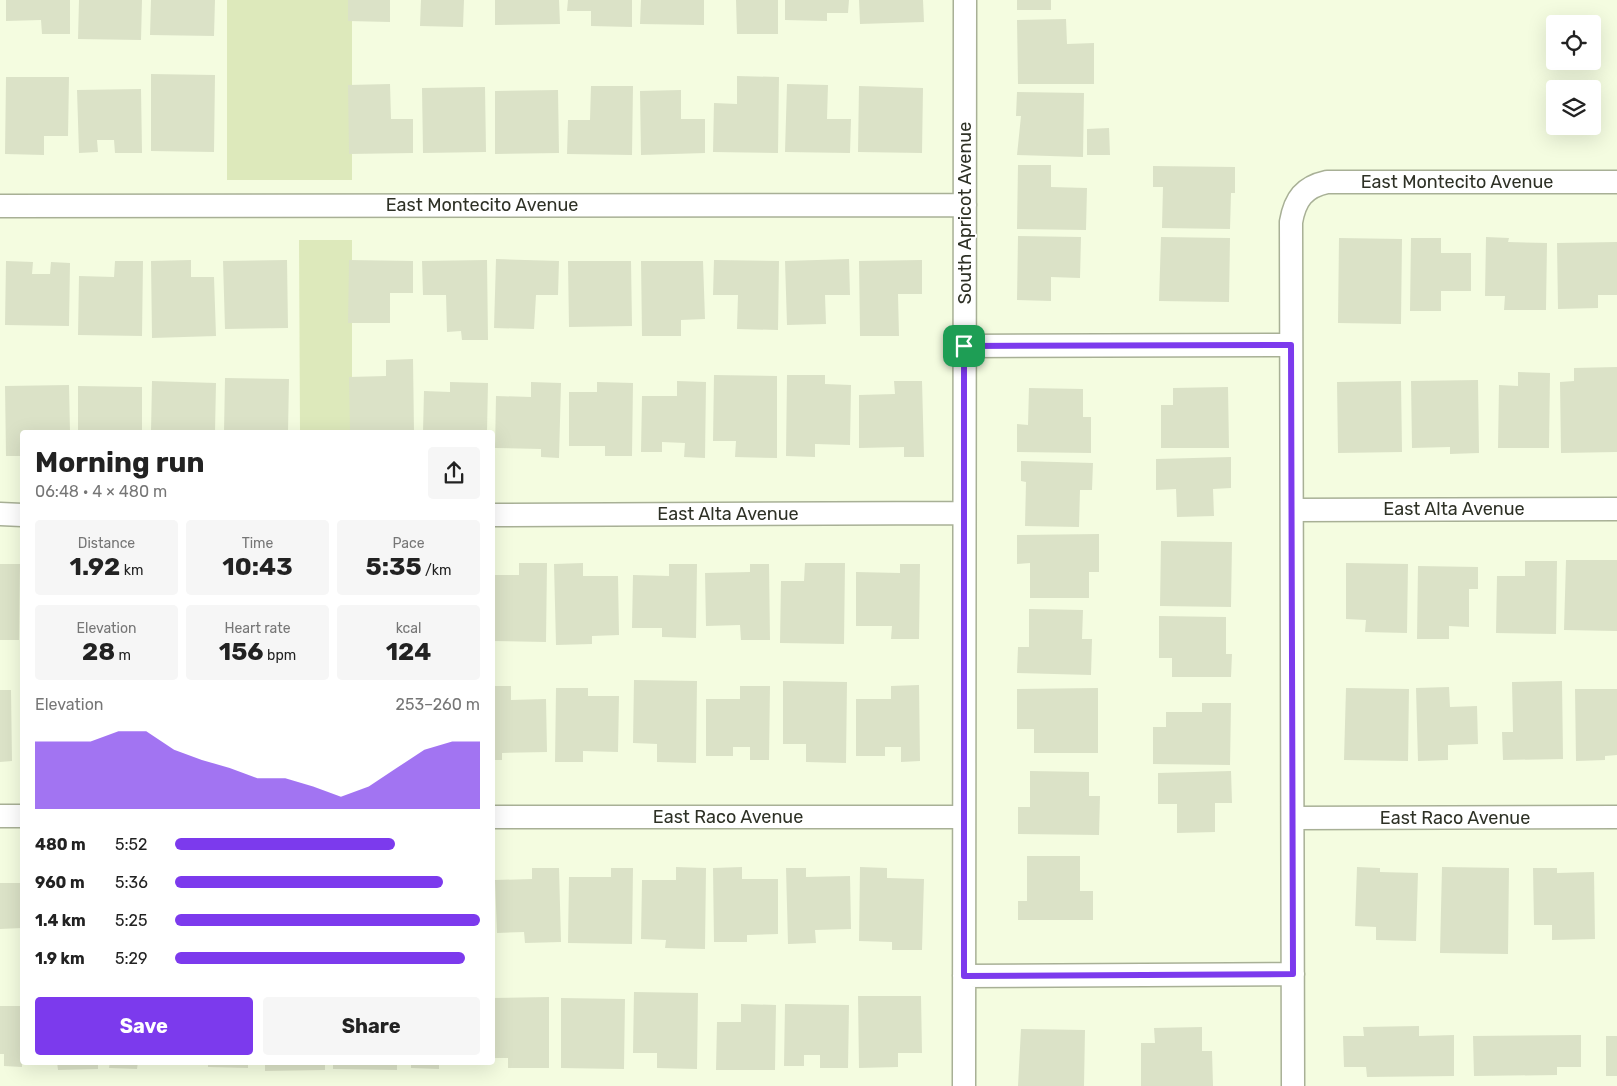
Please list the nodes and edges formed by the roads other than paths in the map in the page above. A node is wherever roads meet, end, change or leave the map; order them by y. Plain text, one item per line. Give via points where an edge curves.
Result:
1 (965, 0) edge
2 (1617, 182) edge
3 (965, 204) junction
4 (0, 206) edge
5 (1291, 345) junction
6 (964, 346) junction
7 (1617, 509) edge
8 (1292, 510) junction
9 (964, 513) junction
10 (0, 514) edge
11 (20, 514) edge
12 (495, 515) edge
13 (0, 816) edge
14 (20, 816) edge
15 (495, 817) edge
16 (964, 817) junction
17 (1617, 817) edge
18 (1292, 818) junction
19 (1293, 974) junction
20 (964, 976) junction
21 (964, 1086) edge
22 (1293, 1086) edge

1 - 3 street, South Apricot Avenue
2 - 5 street, East Montecito Avenue via 1327,182 1312,186 1300,195 1291,222
3 - 4 street, East Montecito Avenue
3 - 6 street, South Apricot Avenue
5 - 6 street
5 - 8 street
6 - 9 street, South Apricot Avenue
7 - 8 street, East Alta Avenue
8 - 18 street
9 - 12 street, East Alta Avenue
9 - 16 street, South Apricot Avenue
10 - 11 street
13 - 14 street
15 - 16 street, East Raco Avenue
16 - 20 street, South Apricot Avenue
17 - 18 street, East Raco Avenue
18 - 19 street
19 - 20 street
19 - 22 street
20 - 21 street, South Apricot Avenue

